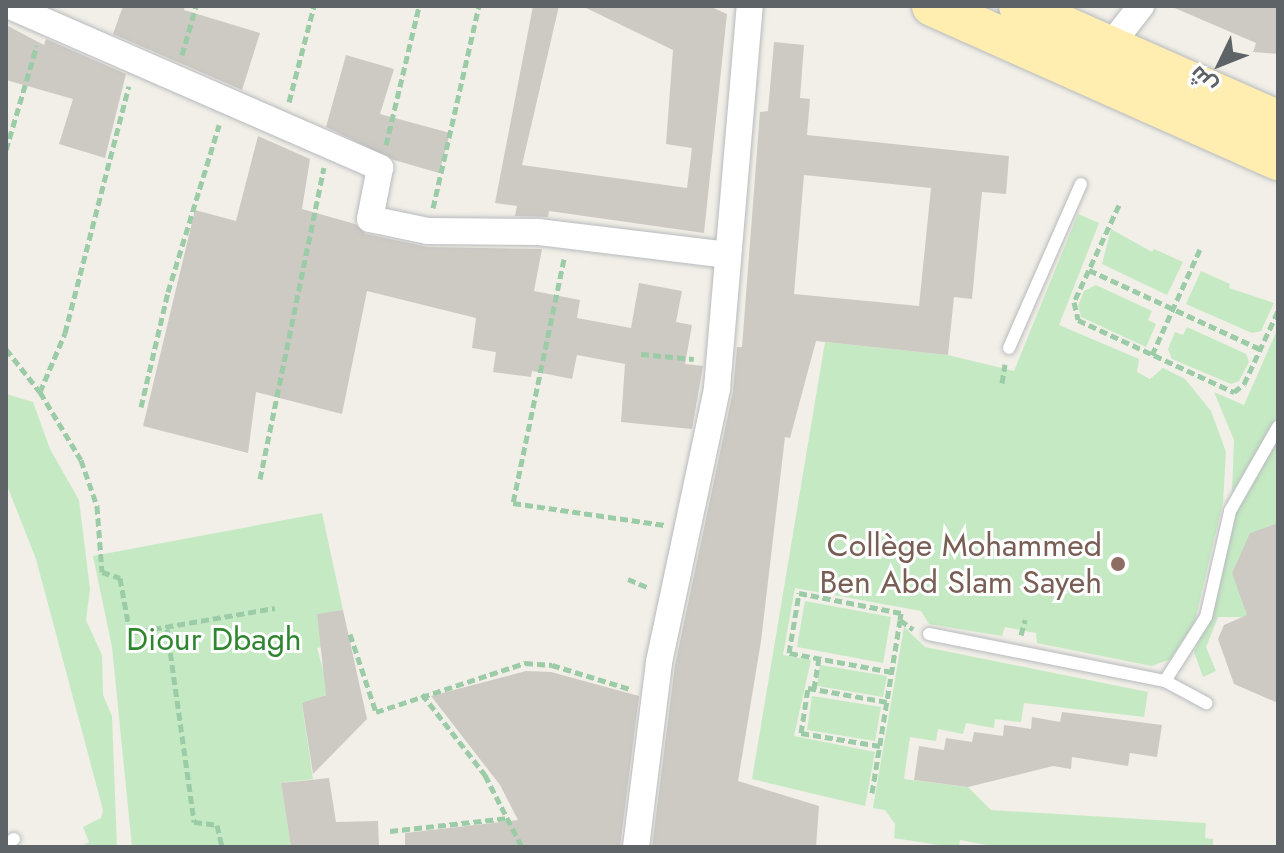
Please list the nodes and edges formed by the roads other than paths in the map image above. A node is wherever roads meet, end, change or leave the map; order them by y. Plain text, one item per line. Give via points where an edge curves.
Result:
1 (10, 6) edge
2 (750, 6) edge
3 (932, 6) edge
4 (970, 6) edge
5 (1019, 6) edge
6 (1141, 6) edge
7 (1109, 47) junction
8 (1031, 50) junction
9 (1278, 121) edge
10 (1278, 160) edge
11 (1081, 184) dead end
12 (728, 255) junction
13 (1009, 348) dead end
14 (1278, 427) edge
15 (929, 634) road end
16 (1165, 681) junction
17 (1206, 703) dead end
18 (636, 847) edge

1 - 12 street via 380,168 370,219 428,231 568,234
2 - 12 street
3 - 8 main road
4 - 8 main road via 1011,27
5 - 7 main road
6 - 7 street
7 - 9 main road
8 - 10 main road
11 - 13 lane
12 - 18 street via 719,361 654,696
14 - 16 lane via 1230,511 1206,617
15 - 16 lane
16 - 17 lane

